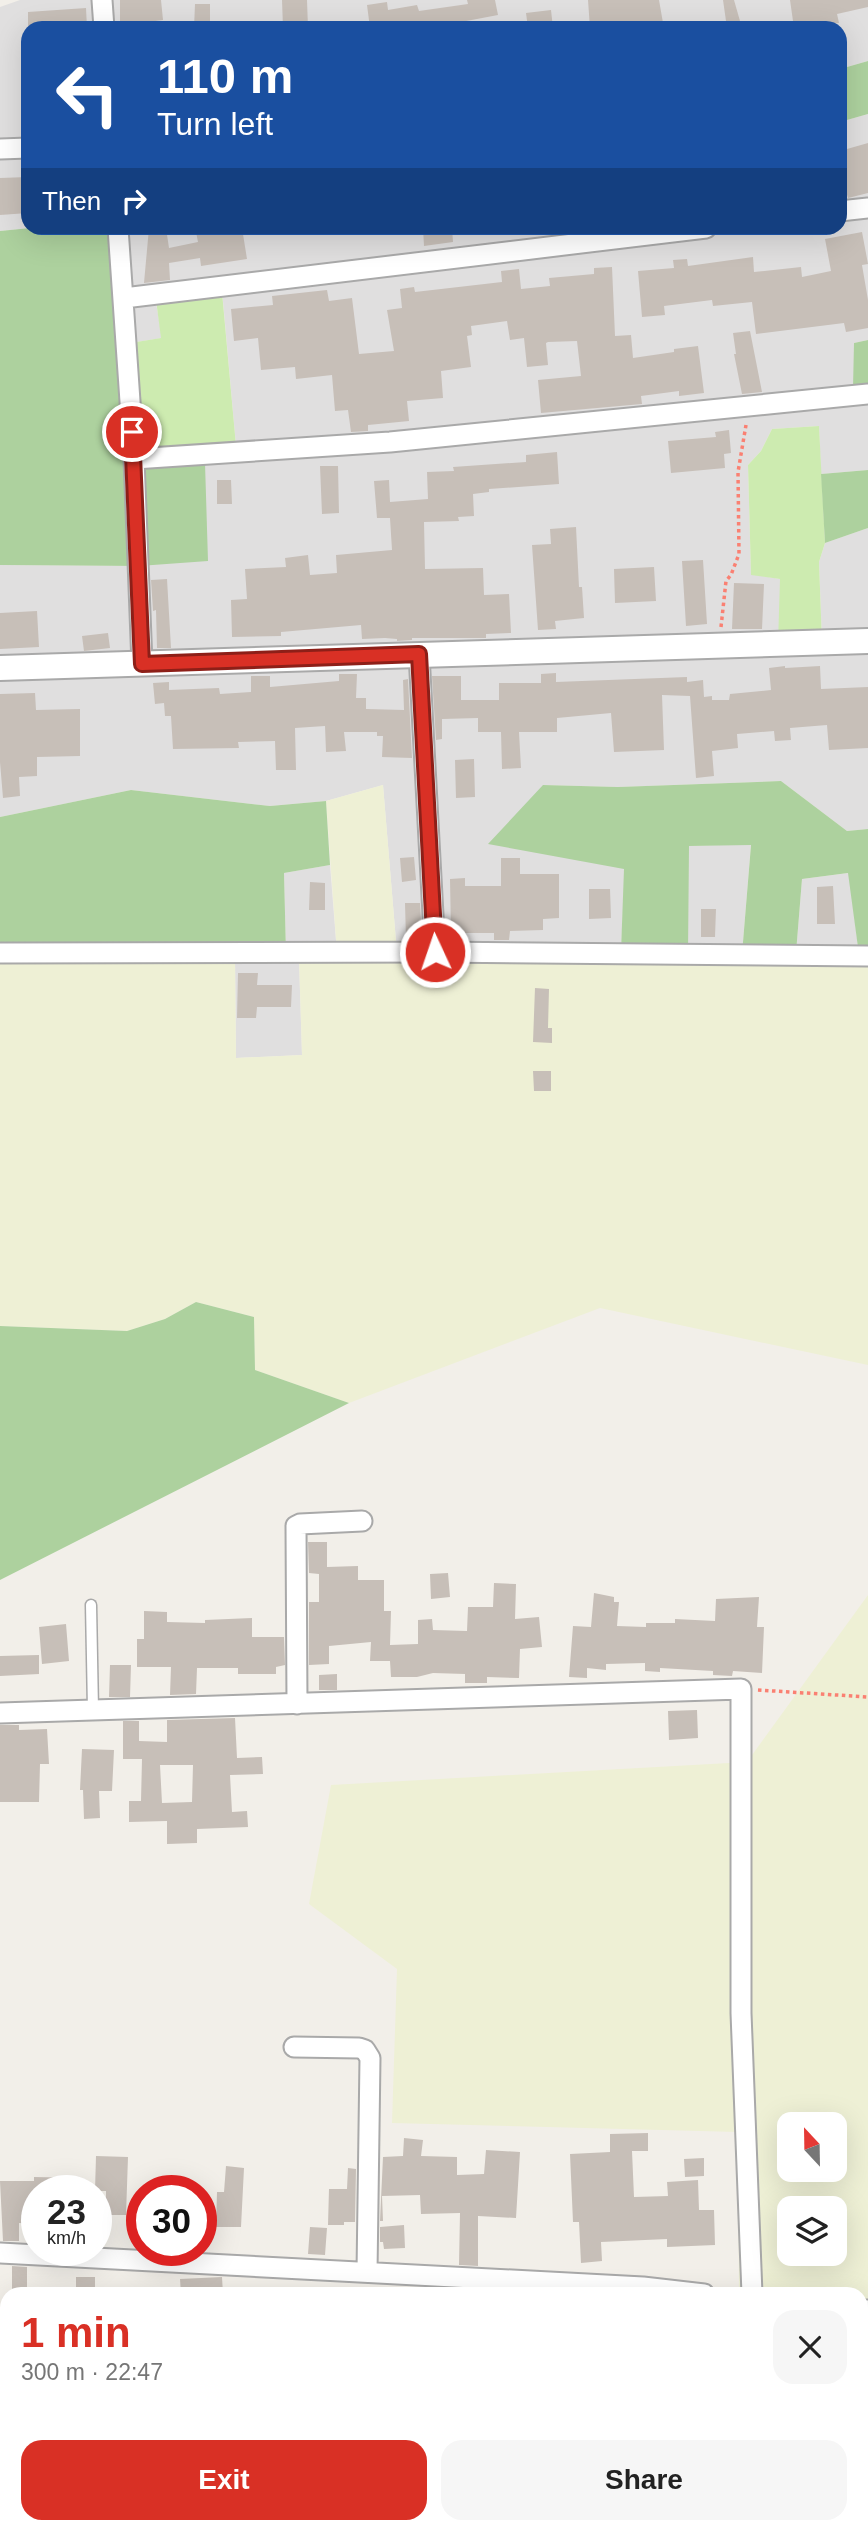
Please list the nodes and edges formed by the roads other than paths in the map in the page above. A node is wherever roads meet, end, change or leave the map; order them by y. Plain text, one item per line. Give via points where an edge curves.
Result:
1 (103, 0) edge
2 (104, 21) edge
3 (21, 148) edge
4 (0, 149) edge
5 (868, 208) edge
6 (847, 210) edge
7 (119, 235) edge
8 (648, 235) edge
9 (124, 298) junction
10 (868, 394) edge
11 (134, 459) junction
12 (868, 641) edge
13 (419, 654) junction
14 (142, 664) junction
15 (0, 668) edge
16 (435, 952) junction
17 (0, 953) edge
18 (868, 956) edge
19 (362, 1521) dead end
20 (91, 1605) dead end
21 (297, 1703) junction
22 (93, 1710) junction
23 (0, 1713) edge
24 (294, 2047) dead end
25 (0, 2253) edge
26 (367, 2272) junction
27 (585, 2287) edge
28 (752, 2287) edge

1 - 2 street
3 - 4 street
5 - 6 street
7 - 9 street
8 - 9 street
9 - 11 street
10 - 11 street via 390,442
11 - 14 street
12 - 13 street
13 - 14 street
13 - 16 street
14 - 15 street
16 - 17 street
16 - 18 street
19 - 21 street via 296,1526
20 - 22 lane
21 - 22 street
21 - 28 street via 741,1689 741,2013
22 - 23 street
24 - 26 street via 359,2048 370,2058
25 - 26 street
26 - 27 street

